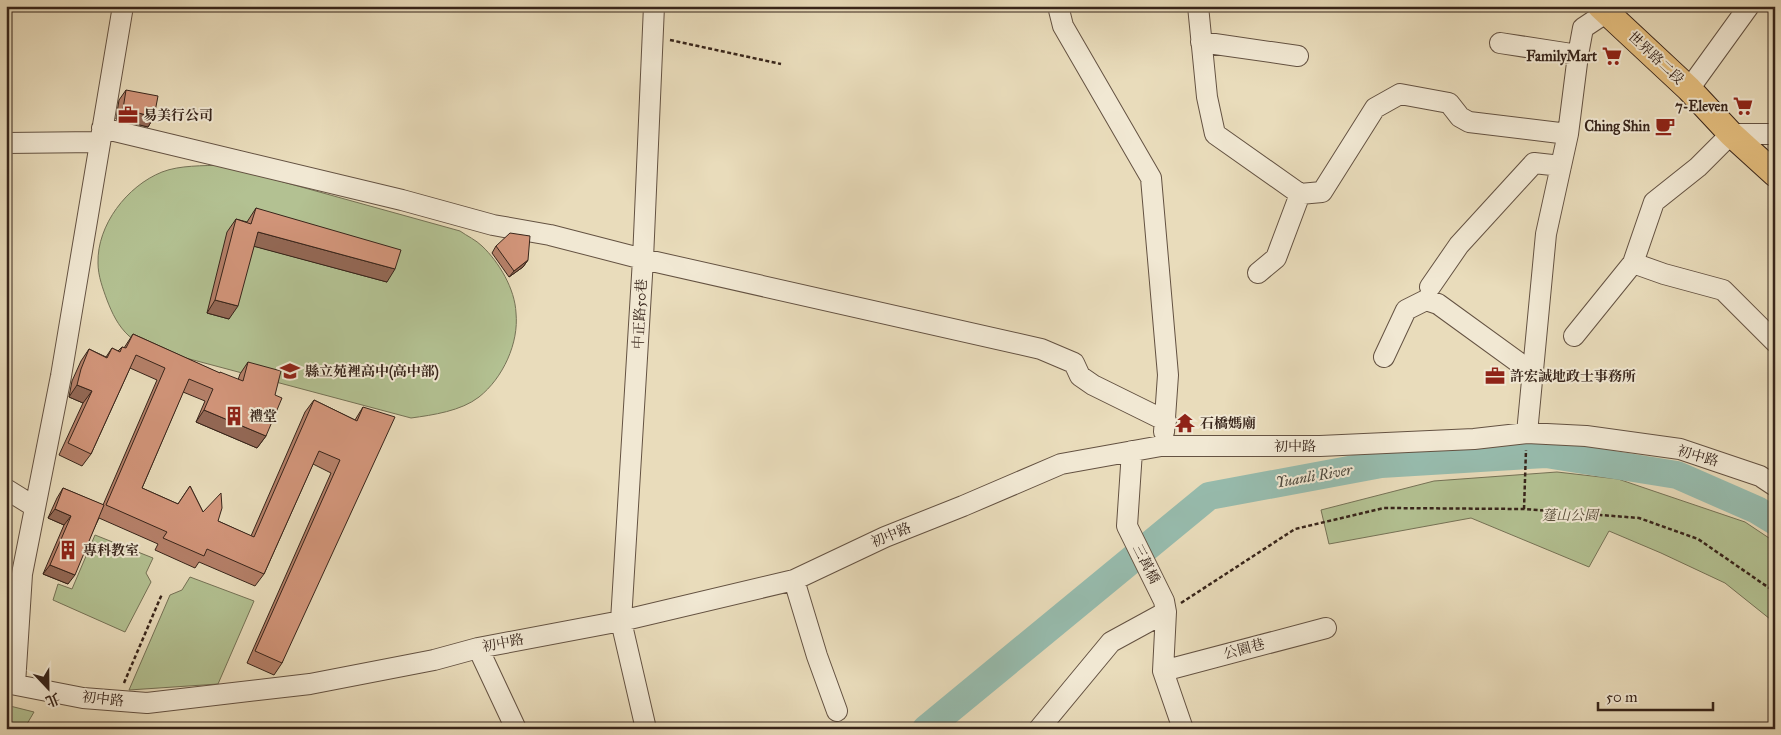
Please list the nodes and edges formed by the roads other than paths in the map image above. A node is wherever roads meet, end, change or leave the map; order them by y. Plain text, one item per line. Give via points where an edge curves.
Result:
1 (123, 6) edge
2 (654, 6) edge
3 (1058, 6) edge
4 (1198, 6) edge
5 (1749, 6) edge
6 (1607, 8) edge
7 (1201, 42) junction
8 (1500, 44) dead end
9 (1578, 55) junction
10 (1298, 56) dead end
11 (1690, 89) junction
12 (1568, 134) junction
13 (1731, 134) junction
14 (1775, 134) edge
15 (100, 135) junction
16 (6, 143) edge
17 (1561, 166) junction
18 (1775, 174) edge
19 (1300, 194) junction
20 (643, 259) junction
21 (1633, 263) junction
22 (1258, 273) dead end
23 (1430, 287) dead end
24 (1574, 336) dead end
25 (1775, 342) edge
26 (1384, 357) dead end
27 (1533, 373) junction
28 (1166, 421) junction
29 (1527, 434) junction
30 (1162, 446) junction
31 (1132, 452) junction
32 (1775, 486) edge
33 (6, 489) edge
34 (35, 507) junction
35 (794, 580) junction
36 (1165, 606) junction
37 (621, 621) junction
38 (1326, 628) dead end
39 (478, 648) junction
40 (1162, 670) junction
41 (11, 683) edge
42 (837, 711) dead end
43 (516, 729) edge
44 (646, 729) edge
45 (1039, 729) edge
46 (1183, 729) edge

1 - 15 street
2 - 20 street, 中正路50巷
3 - 28 street via 1063,26 1151,178 1168,375
4 - 7 street
5 - 11 street
6 - 9 street via 1583,28
6 - 11 main road, 世界路二段
7 - 10 street
7 - 19 street via 1215,134
8 - 9 street
9 - 12 street
11 - 13 main road, 世界路二段
12 - 17 street
12 - 19 street via 1469,122 1460,117 1449,103 1400,94 1375,108 1322,192
13 - 14 street
13 - 18 main road, 世界路二段
13 - 21 street via 1698,167 1654,202
15 - 16 street
15 - 20 street via 402,200 493,225 550,235
15 - 34 street via 61,376
17 - 23 street via 1534,164 1459,245
17 - 27 street via 1546,234
19 - 22 street via 1276,258
20 - 28 street via 1041,349 1074,363 1080,376 1093,385
20 - 37 street, 中正路50巷
21 - 24 street
21 - 25 street via 1723,290
26 - 27 street via 1406,310 1426,300 1438,304
27 - 29 street
28 - 30 street
29 - 30 street, 初中路 via 1320,446
29 - 32 street, 初中路 via 1586,436 1680,449 1760,476
30 - 31 street, 初中路
31 - 35 street, 初中路 via 1061,464 885,537
31 - 36 street, 三萬橋 via 1127,526
33 - 34 street
34 - 41 street via 22,574
35 - 37 street, 初中路
35 - 42 street
36 - 40 street
36 - 45 street via 1111,642
37 - 39 street, 初中路
37 - 44 street, 中正路50巷
38 - 40 street, 公園巷
39 - 41 street, 初中路 via 434,660 310,684 147,703 83,698
39 - 43 street
40 - 46 street

